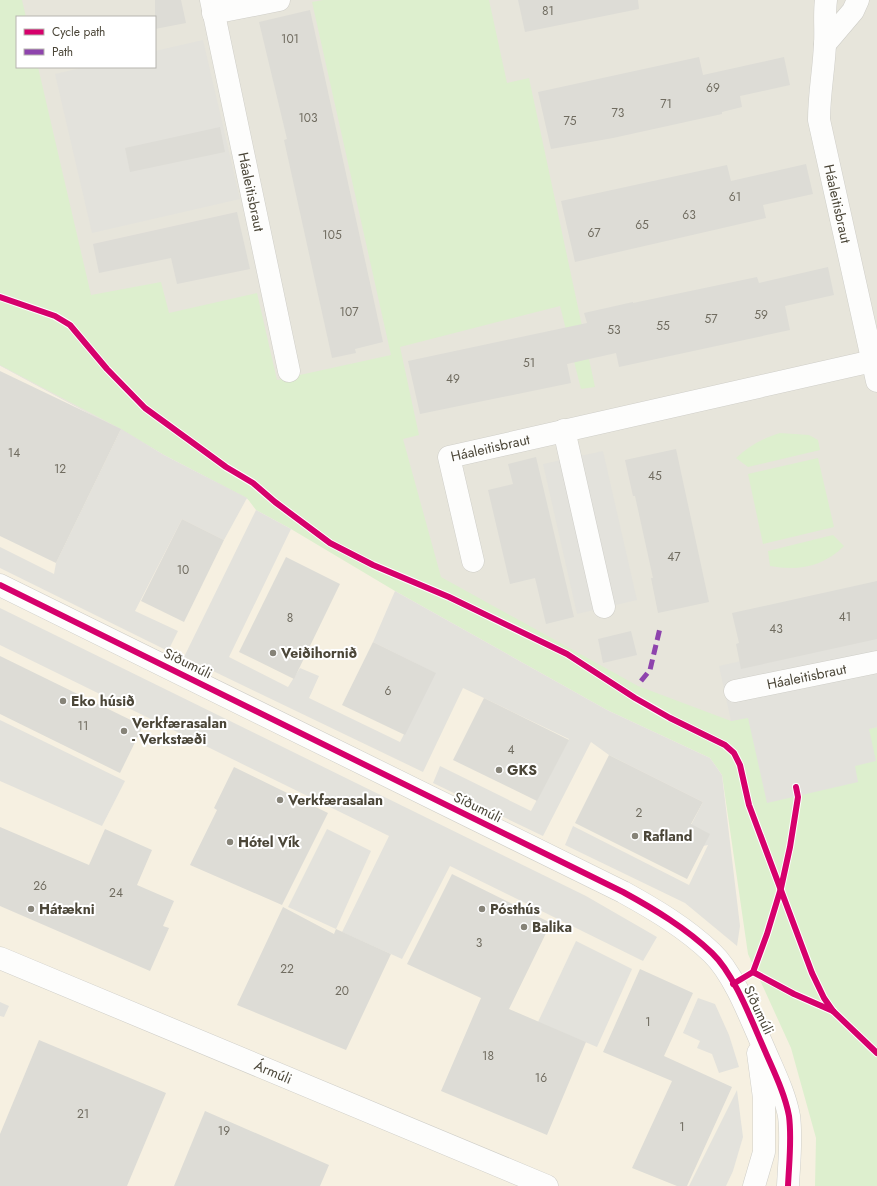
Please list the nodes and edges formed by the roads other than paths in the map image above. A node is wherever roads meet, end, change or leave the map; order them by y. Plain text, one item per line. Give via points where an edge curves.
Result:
1 (279, 0) edge
2 (826, 0) edge
3 (858, 0) edge
4 (212, 7) edge
5 (825, 44) junction
6 (876, 367) edge
7 (288, 371) dead end
8 (564, 430) junction
9 (473, 561) dead end
10 (0, 585) edge
11 (604, 606) dead end
12 (877, 662) edge
13 (735, 692) dead end
14 (0, 958) edge
15 (754, 1026) junction
16 (547, 1186) edge
17 (754, 1186) edge
18 (788, 1186) edge

1 - 4 street, Háaleitisbraut
2 - 5 street, Háaleitisbraut
3 - 5 street via 850,15
4 - 7 street, Háaleitisbraut
5 - 6 street, Háaleitisbraut via 819,120
6 - 8 street, Háaleitisbraut
8 - 9 street, Háaleitisbraut via 449,457
8 - 11 street
10 - 15 street, Síðumúli via 562,862 658,912 688,932 713,954 733,984
12 - 13 street, Háaleitisbraut
14 - 16 street, Ármúli
15 - 17 street, Síðumúli via 764,1098 764,1152
15 - 18 street, Síðumúli via 779,1084 789,1116

